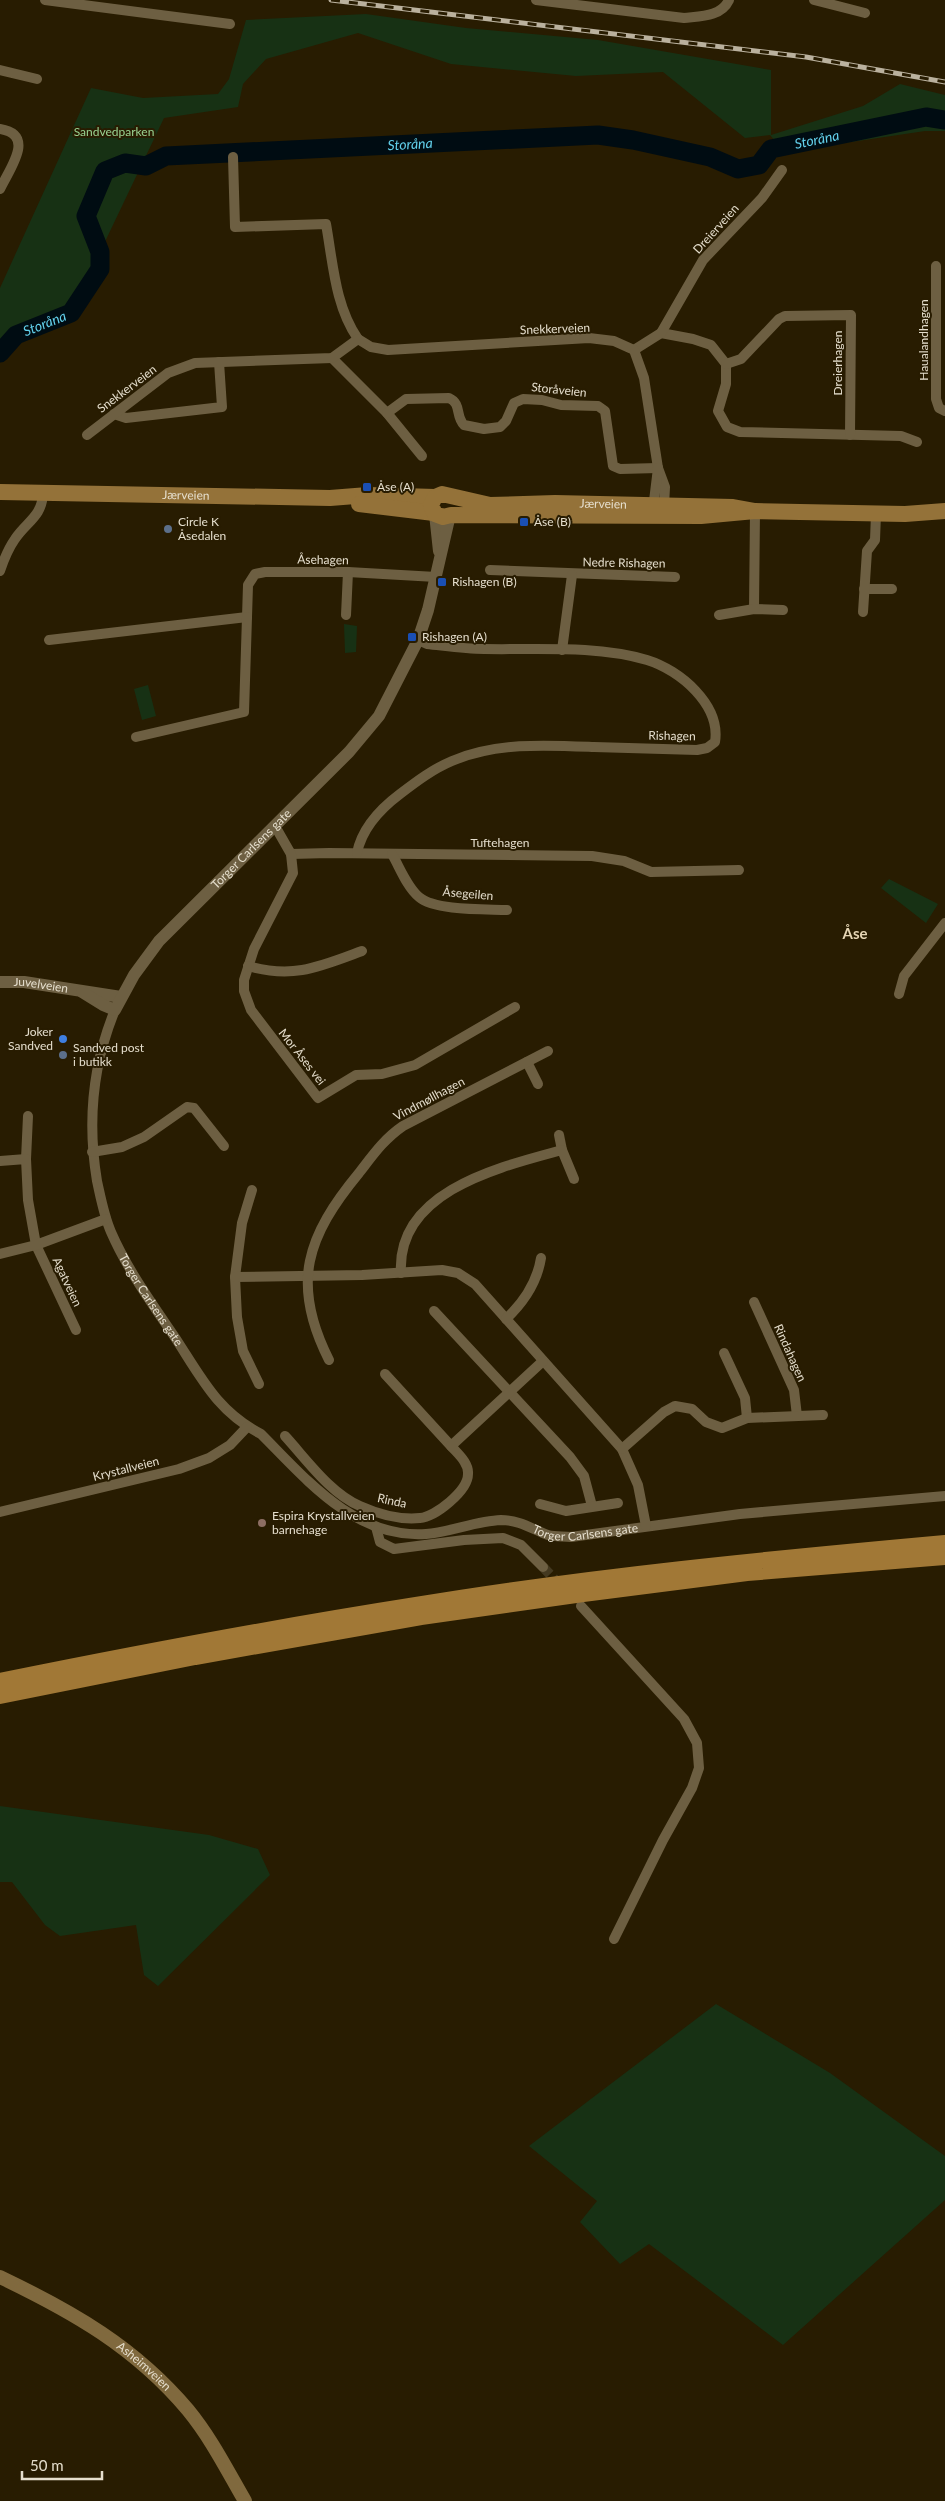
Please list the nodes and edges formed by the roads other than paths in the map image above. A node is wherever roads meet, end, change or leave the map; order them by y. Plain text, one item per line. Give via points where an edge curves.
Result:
1 (45, 0) edge
2 (536, 0) edge
3 (729, 0) edge
4 (814, 0) edge
5 (865, 13) dead end
6 (230, 24) dead end
7 (0, 70) edge
8 (36, 79) dead end
9 (0, 129) edge
10 (233, 157) dead end
11 (782, 170) dead end
12 (0, 189) edge
13 (936, 266) dead end
14 (941, 286) edge
15 (661, 333) junction
16 (358, 339) junction
17 (634, 350) junction
18 (332, 358) junction
19 (219, 362) junction
20 (726, 364) junction
21 (945, 412) edge
22 (387, 413) junction
23 (114, 414) junction
24 (850, 434) junction
25 (88, 435) dead end
26 (917, 442) dead end
27 (422, 456) dead end
28 (658, 468) junction
29 (0, 492) edge
30 (43, 494) junction
31 (443, 508) junction
32 (658, 509) junction
33 (755, 511) junction
34 (945, 511) edge
35 (876, 514) junction
36 (905, 514) junction
37 (945, 517) edge
38 (0, 570) edge
39 (490, 570) dead end
40 (348, 572) junction
41 (572, 575) junction
42 (675, 577) dead end
43 (436, 578) junction
44 (864, 589) junction
45 (892, 589) dead end
46 (754, 609) junction
47 (783, 610) dead end
48 (863, 612) dead end
49 (346, 615) dead end
50 (719, 615) dead end
51 (247, 617) junction
52 (49, 640) dead end
53 (418, 640) junction
54 (562, 650) junction
55 (136, 738) dead end
56 (275, 826) junction
57 (356, 853) junction
58 (291, 854) junction
59 (392, 854) junction
60 (739, 870) dead end
61 (507, 910) dead end
62 (945, 923) edge
63 (362, 951) dead end
64 (248, 966) junction
65 (0, 982) edge
66 (82, 992) junction
67 (899, 994) dead end
68 (121, 997) junction
69 (515, 1006) dead end
70 (116, 1010) junction
71 (548, 1052) dead end
72 (527, 1062) junction
73 (538, 1084) dead end
74 (28, 1116) dead end
75 (559, 1135) dead end
76 (224, 1146) dead end
77 (562, 1150) junction
78 (92, 1152) junction
79 (26, 1159) junction
80 (0, 1161) edge
81 (574, 1179) dead end
82 (252, 1190) dead end
83 (106, 1219) junction
84 (36, 1244) junction
85 (0, 1254) edge
86 (541, 1258) dead end
87 (401, 1273) junction
88 (309, 1276) junction
89 (236, 1277) junction
90 (754, 1302) dead end
91 (434, 1312) dead end
92 (506, 1319) junction
93 (76, 1330) dead end
94 (724, 1353) dead end
95 (329, 1360) dead end
96 (543, 1361) junction
97 (385, 1374) dead end
98 (259, 1384) dead end
99 (508, 1393) junction
100 (824, 1415) dead end
101 (796, 1416) junction
102 (747, 1418) junction
103 (247, 1427) junction
104 (285, 1436) dead end
105 (451, 1446) junction
106 (622, 1448) junction
107 (945, 1496) edge
108 (540, 1504) dead end
109 (618, 1504) dead end
110 (592, 1506) junction
111 (0, 1512) edge
112 (646, 1526) junction
113 (376, 1527) junction
114 (945, 1543) edge
115 (945, 1557) edge
116 (543, 1567) tunnel mouth
117 (581, 1606) dead end
118 (0, 1682) edge
119 (0, 1696) edge
120 (614, 1939) dead end
121 (0, 2277) edge
122 (244, 2501) edge

1 - 6 street
2 - 3 street via 684,18 721,11
4 - 5 street
7 - 8 street
9 - 12 street via 12,131 18,136 20,145
10 - 16 street via 235,227 326,224 337,288 347,323
11 - 15 street, Dreierveien via 762,198 703,260
13 - 14 street, Haualandhagen
14 - 21 street, Haualandhagen via 936,399 939,408
15 - 17 street, Dreierveien
15 - 20 street via 694,338 711,345
16 - 17 street, Snekkerveien via 371,347 388,350 589,338 614,341
16 - 18 street
17 - 28 street via 644,378
18 - 19 street, Snekkerveien
18 - 22 street
19 - 23 street, Snekkerveien via 195,363 168,373
19 - 23 street via 222,406 126,418
20 - 24 street via 726,384 718,411 728,427 740,432
20 - 24 street, Dreierhagen via 741,359 785,316 851,315
22 - 27 street
22 - 28 street, Storåveien via 406,399 449,398 458,406 459,420 464,425 492,429 502,425 514,403 523,400 598,406 605,412 613,466 620,469
23 - 25 street, Snekkerveien
24 - 26 street via 901,436
28 - 32 street via 665,487
29 - 30 main road, Jærveien
30 - 31 main road, Jærveien via 330,498 368,495
30 - 38 street via 42,505 16,537
31 - 32 main road, Jærveien
31 - 43 street, Torger Carlsens gate
32 - 33 main road, Jærveien via 734,514
33 - 35 main road, Jærveien
33 - 46 street
34 - 36 main road, Jærveien
35 - 36 main road, Jærveien
35 - 44 street via 875,540 867,551
36 - 37 main road, Jærveien
39 - 41 street, Nedre Rishagen
40 - 43 street, Åsehagen
40 - 49 street
40 - 51 street, Åsehagen via 255,574 248,585
41 - 42 street, Nedre Rishagen
41 - 54 street, Nedre Rishagen
43 - 53 street, Torger Carlsens gate
44 - 45 street
44 - 48 street
46 - 47 street
46 - 50 street
51 - 52 street
51 - 55 street, Åsehagen via 244,712
53 - 54 street, Rishagen via 427,644 481,649
53 - 56 street, Torger Carlsens gate via 379,716 349,752
54 - 57 street, Rishagen via 623,654 650,661 677,676 701,696 713,719 714,742 697,750 533,745 477,753 425,775 394,798 365,828
56 - 58 street
56 - 68 street, Torger Carlsens gate via 159,942
57 - 58 street, Tuftehagen
57 - 59 street, Tuftehagen
58 - 64 street, Mor Åses vei via 293,873
59 - 60 street, Tuftehagen via 592,856 624,861 651,872
59 - 61 street, Åsegeilen via 420,898 431,904
62 - 67 street via 904,976
63 - 64 street via 304,972 269,972
64 - 69 street, Mor Åses vei via 244,991 248,1006 318,1098 356,1075 382,1074 415,1065
65 - 66 street, Juvelveien via 24,982
66 - 68 street, Juvelveien
66 - 70 street, Juvelveien
68 - 70 street, Torger Carlsens gate
70 - 78 street, Torger Carlsens gate via 104,1038 92,1095
71 - 72 street, Vindmøllhagen
72 - 73 street
72 - 88 street, Vindmøllhagen via 387,1137 343,1192 318,1230
74 - 79 street, Agatveien
75 - 77 street
76 - 78 street via 194,1108 187,1107 144,1137 122,1147
77 - 81 street
77 - 87 street via 483,1174 442,1196 424,1210 402,1244
78 - 83 street, Torger Carlsens gate
79 - 80 street
79 - 84 street, Agatveien via 28,1200
82 - 89 street via 242,1223
83 - 84 street
83 - 103 street, Torger Carlsens gate via 131,1271 219,1404
84 - 85 street
84 - 93 street, Agatveien
86 - 92 street via 534,1284 520,1306
87 - 88 street
87 - 92 street via 442,1270 458,1273 475,1284
88 - 89 street
88 - 95 street, Vindmøllhagen via 311,1313
89 - 98 street via 237,1317 243,1351
90 - 101 street, Rindahagen via 794,1390
91 - 99 street
92 - 96 street
94 - 102 street via 745,1398
96 - 99 street
96 - 106 street
97 - 105 street, Rinda
99 - 105 street
99 - 110 street via 570,1457 584,1476
100 - 101 street
101 - 102 street
102 - 106 street via 727,1427 717,1427 692,1409 675,1406
103 - 111 street, Krystallveien via 230,1445 209,1458 179,1469
103 - 113 street, Torger Carlsens gate via 261,1434 338,1507
104 - 105 street, Rinda via 339,1493 359,1506 399,1518 420,1518 437,1513 467,1482 466,1463
106 - 112 street via 638,1484
107 - 112 street, Torger Carlsens gate via 740,1514
108 - 110 street via 566,1511
109 - 110 street
112 - 113 street, Torger Carlsens gate via 571,1537 548,1535 533,1527 501,1520 423,1534
113 - 116 street via 380,1542 394,1549 503,1538 521,1545
114 - 118 highway via 748,1560 418,1604 190,1643
115 - 119 highway via 747,1573 450,1613 195,1657
117 - 120 street via 684,1720 697,1743 699,1768 692,1788
121 - 122 main road, Asheimveien via 85,2320 131,2354 188,2411 224,2463

